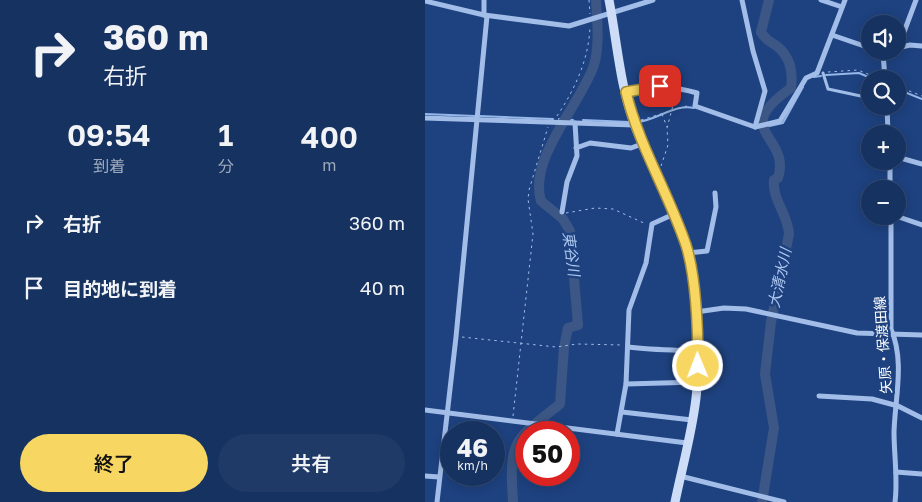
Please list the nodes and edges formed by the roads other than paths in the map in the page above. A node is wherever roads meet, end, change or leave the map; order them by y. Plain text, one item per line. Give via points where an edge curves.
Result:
1 (484, 0) edge
2 (609, 0) edge
3 (653, 0) edge
4 (742, 0) edge
5 (821, 0) edge
6 (845, 0) edge
7 (916, 0) edge
8 (425, 1) edge
9 (842, 7) junction
10 (611, 13) junction
11 (485, 15) junction
12 (906, 27) edge
13 (832, 35) junction
14 (861, 45) edge
15 (922, 46) edge
16 (906, 47) edge
17 (823, 73) road end
18 (626, 92) junction
19 (861, 96) edge
20 (425, 118) edge
21 (477, 119) junction
22 (573, 123) junction
23 (635, 123) junction
24 (756, 127) junction
25 (642, 144) junction
26 (576, 148) junction
27 (906, 160) edge
28 (922, 164) edge
29 (715, 193) dead end
30 (562, 212) road end
31 (674, 214) junction
32 (906, 219) edge
33 (891, 225) edge
34 (922, 225) edge
35 (688, 253) junction
36 (695, 312) junction
37 (893, 333) junction
38 (922, 335) edge
39 (628, 346) junction
40 (698, 351) junction
41 (697, 382) junction
42 (626, 384) junction
43 (819, 396) dead end
44 (898, 406) junction
45 (425, 410) edge
46 (446, 412) junction
47 (622, 412) junction
48 (922, 418) edge
49 (692, 420) junction
50 (617, 434) junction
51 (687, 443) junction
52 (896, 472) junction
53 (922, 474) edge
54 (425, 476) edge
55 (681, 476) junction
56 (439, 478) junction
57 (437, 502) edge
58 (675, 502) edge
59 (784, 502) edge
60 (895, 502) edge

1 - 11 street
2 - 10 main road
3 - 10 street
4 - 24 street via 753,51 765,84
5 - 9 street
6 - 9 street
7 - 12 street
8 - 11 street
9 - 13 street
10 - 11 street via 569,26
10 - 18 main road
11 - 21 street
13 - 14 street
13 - 24 street via 817,73 806,78 782,120
15 - 16 street
17 - 19 lane via 828,88
18 - 23 main road
18 - 24 street via 660,86 697,93 695,106
20 - 21 street
21 - 22 street
21 - 46 street
22 - 23 street
22 - 26 street
23 - 25 main road
25 - 26 street via 631,148 590,143
25 - 31 main road
26 - 30 street via 577,156 567,182
27 - 28 street
29 - 35 street via 716,207 707,251
31 - 35 main road
31 - 39 street via 652,224 646,263 629,310
32 - 34 street
33 - 37 street, 矢原・保渡田線
35 - 36 main road
36 - 37 street via 733,307 857,333
36 - 40 main road
37 - 38 street
37 - 44 street, 矢原・保渡田線
39 - 40 street
39 - 42 street
40 - 41 main road
41 - 42 street
41 - 49 main road
42 - 47 street
43 - 44 street via 867,398
44 - 48 street
44 - 52 street, 矢原・保渡田線 via 894,430
45 - 46 street
46 - 50 street
46 - 56 street
47 - 49 street
47 - 50 street
49 - 51 main road
50 - 51 street
51 - 55 main road
52 - 53 street
52 - 60 street, 矢原・保渡田線
54 - 56 street
55 - 58 main road
55 - 59 street
56 - 57 street

